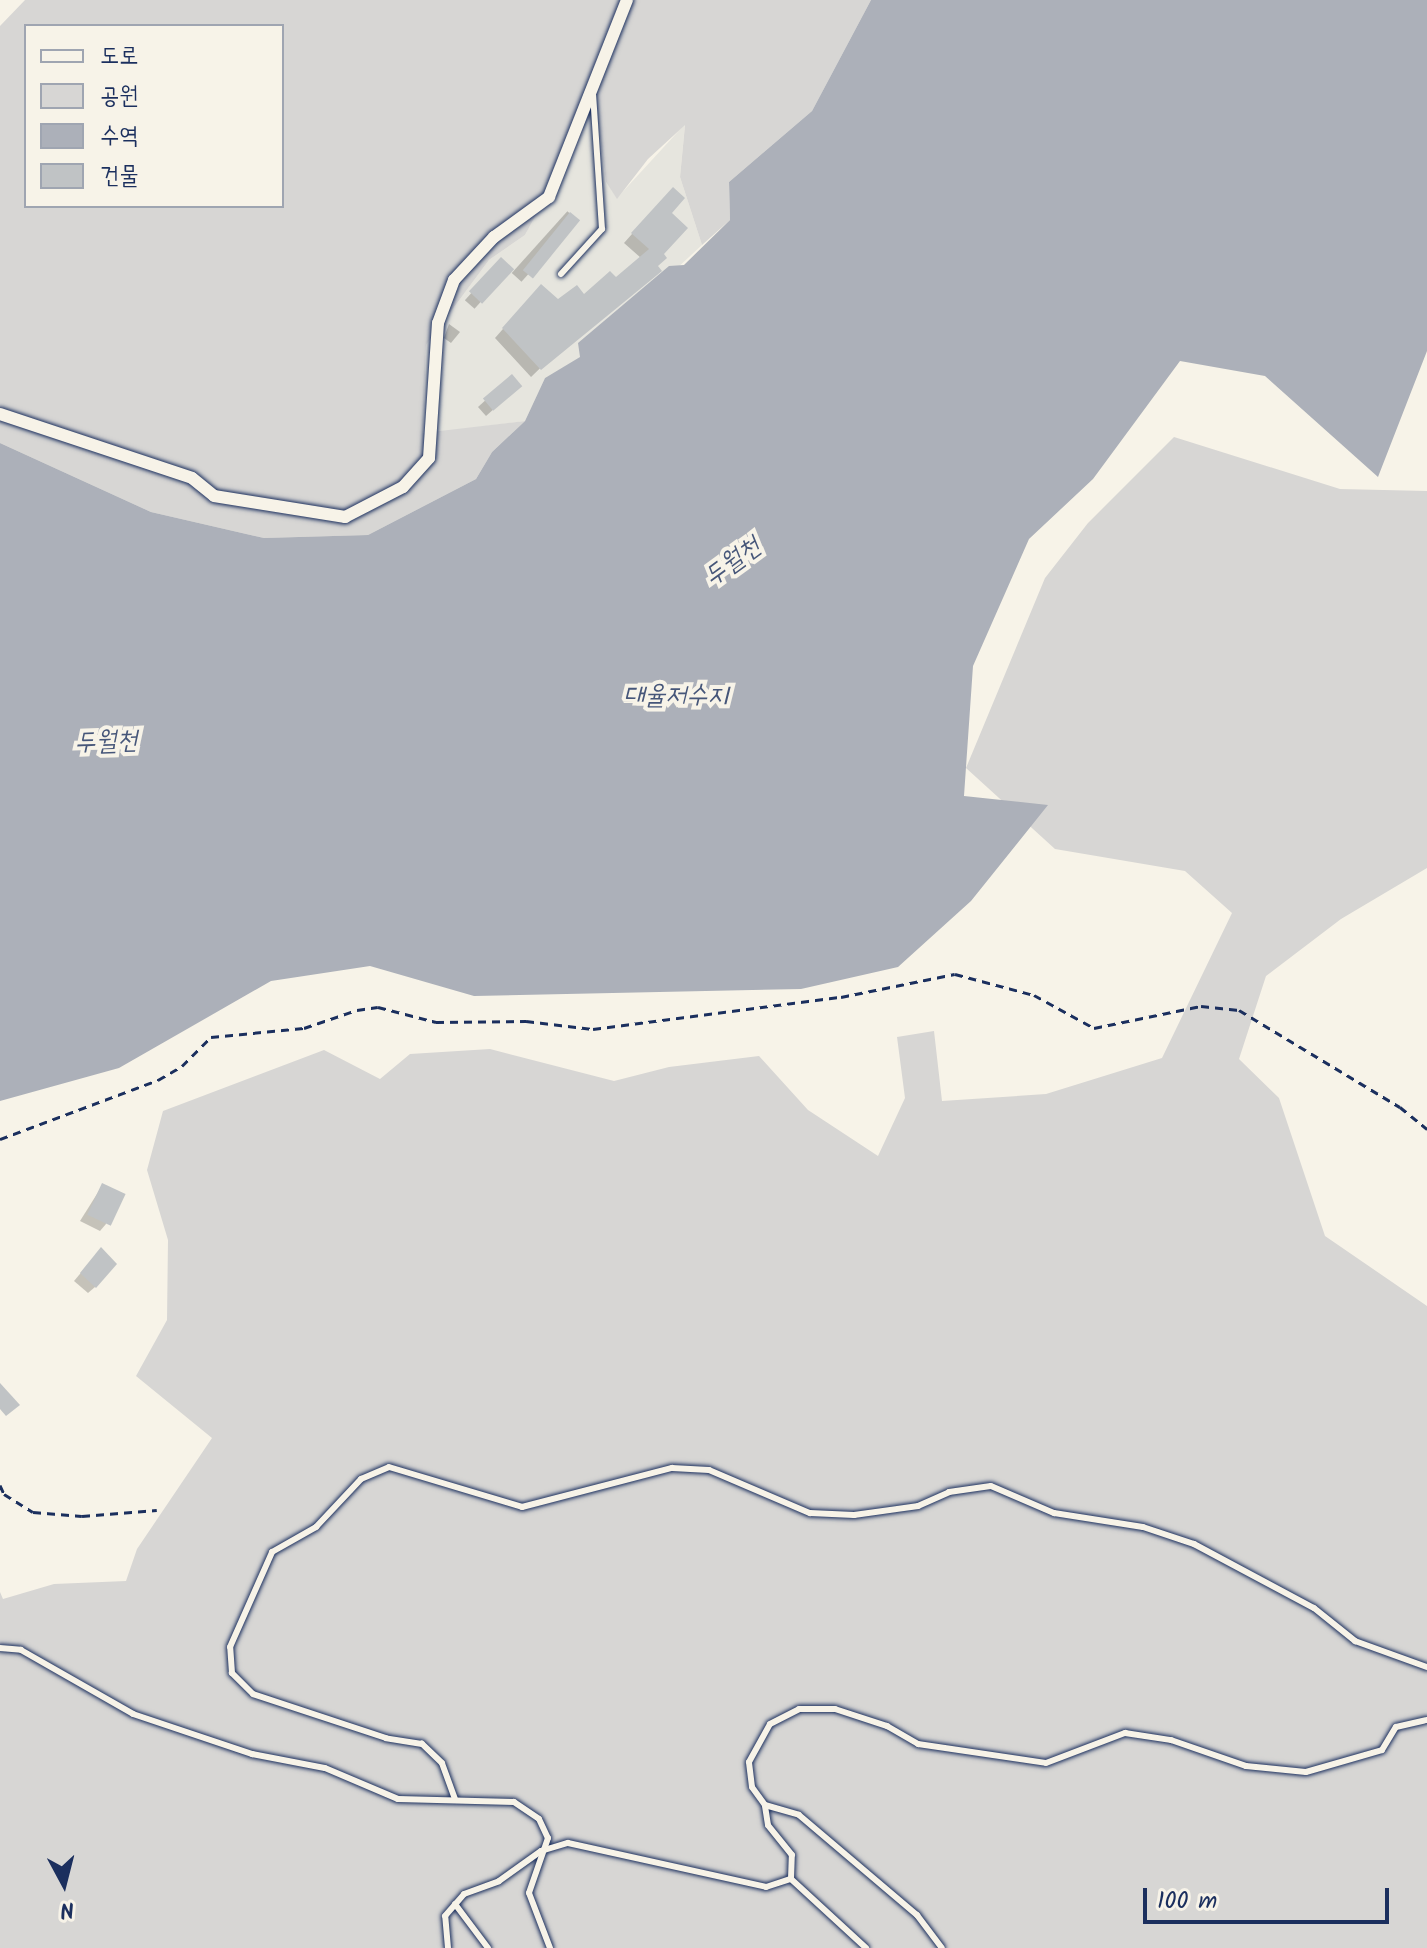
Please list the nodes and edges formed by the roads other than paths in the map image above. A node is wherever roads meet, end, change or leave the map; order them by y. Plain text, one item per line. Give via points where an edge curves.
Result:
1 (627, 0) edge
2 (593, 87) junction
3 (561, 274) dead end
4 (0, 414) edge
5 (0, 1648) edge
6 (1427, 1667) edge
7 (1427, 1720) edge
8 (455, 1799) junction
9 (765, 1805) junction
10 (541, 1851) junction
11 (791, 1879) junction
12 (455, 1904) junction
13 (448, 1948) edge
14 (488, 1948) edge
15 (550, 1948) edge
16 (866, 1948) edge
17 (942, 1948) edge

1 - 2 street
2 - 3 lane via 602,229
2 - 4 street via 549,197 494,237 454,280 438,323 429,458 403,487 345,517 214,496 192,478
5 - 8 lane via 21,1650 133,1714 182,1732 252,1754 325,1768 398,1799
6 - 8 lane via 1355,1641 1314,1608 1194,1544 1143,1527 1054,1513 991,1486 949,1492 918,1506 854,1515 810,1513 709,1470 672,1468 522,1507 389,1467 361,1479 316,1527 272,1552 230,1647 232,1673 253,1694 386,1738 422,1744 442,1763
7 - 9 lane via 1396,1727 1382,1750 1306,1772 1246,1766 1171,1740 1125,1733 1046,1763 918,1744 887,1726 835,1709 799,1709 770,1724 749,1762 752,1787
8 - 10 lane via 514,1802 539,1819 548,1838
9 - 11 lane via 768,1825 792,1855
9 - 17 lane via 799,1815 917,1915
10 - 11 lane via 568,1843 766,1887
10 - 12 lane
10 - 15 lane via 529,1893
11 - 16 lane
12 - 13 lane via 445,1916
12 - 14 lane

